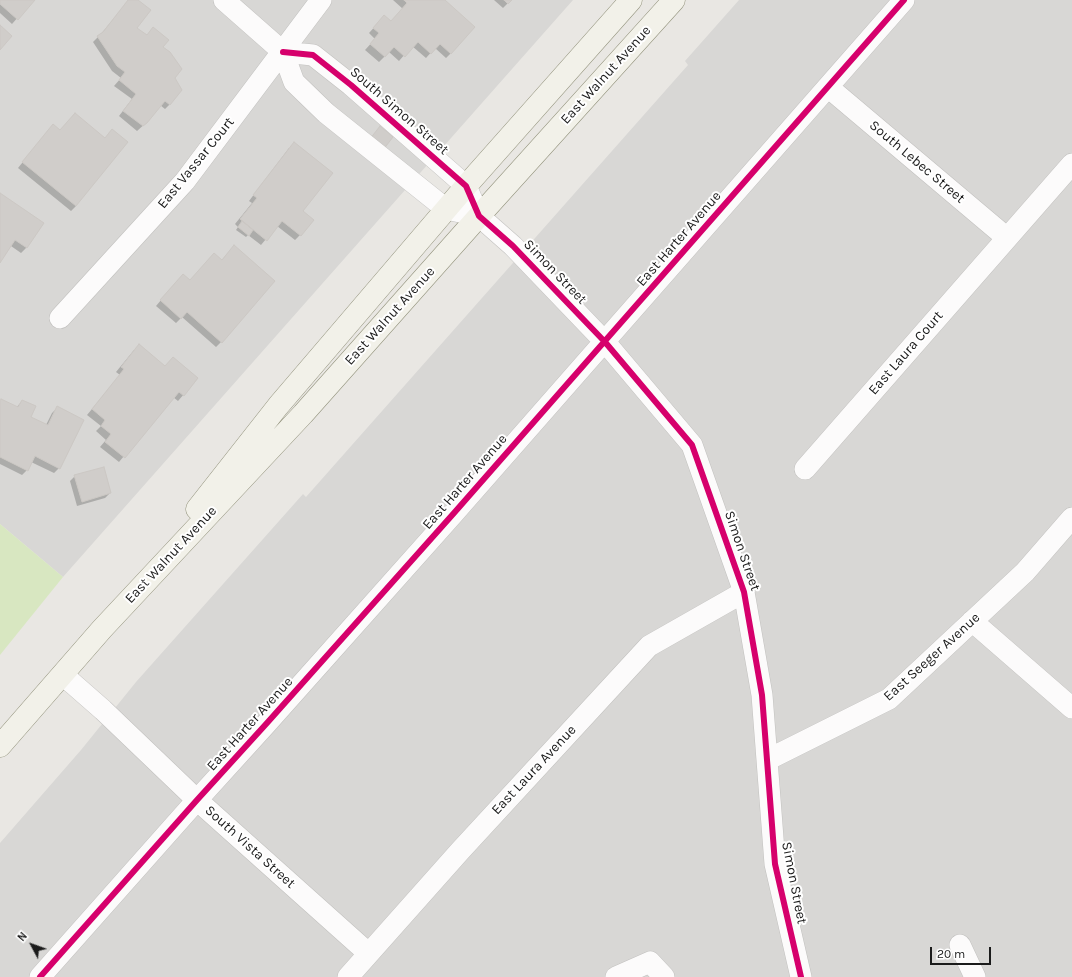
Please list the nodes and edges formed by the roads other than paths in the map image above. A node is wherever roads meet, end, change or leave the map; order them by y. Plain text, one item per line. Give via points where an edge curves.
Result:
1 (224, 0) edge
2 (321, 0) edge
3 (631, 0) edge
4 (674, 0) edge
5 (904, 0) edge
6 (283, 52) junction
7 (828, 87) junction
8 (1072, 164) edge
9 (466, 186) junction
10 (446, 209) junction
11 (479, 216) junction
12 (1007, 238) junction
13 (60, 318) dead end
14 (605, 342) junction
15 (805, 469) dead end
16 (1072, 518) edge
17 (744, 592) junction
18 (972, 621) junction
19 (102, 629) junction
20 (63, 675) junction
21 (1072, 708) edge
22 (0, 746) edge
23 (767, 760) junction
24 (197, 800) junction
25 (960, 945) dead end
26 (368, 953) junction
27 (40, 977) edge
28 (348, 977) edge
29 (616, 977) edge
30 (664, 977) edge
31 (801, 977) edge
32 (975, 977) edge

1 - 6 street
2 - 6 street, East Vassar Court
3 - 9 main road, East Walnut Avenue
4 - 11 main road, East Walnut Avenue
5 - 7 street, East Harter Avenue
6 - 9 street, South Simon Street via 313,55
6 - 10 street via 294,82 326,113
6 - 13 street, East Vassar Court via 186,180
7 - 12 street, South Lebec Street
7 - 14 street, East Harter Avenue
8 - 12 street
9 - 10 main road, East Walnut Avenue
9 - 11 street, South Simon Street
10 - 11 street
10 - 19 main road, East Walnut Avenue via 278,406
11 - 14 street, Simon Street via 514,246
11 - 19 main road, East Walnut Avenue via 303,414
12 - 15 street, East Laura Court
14 - 17 street, Simon Street via 692,445
14 - 24 street, East Harter Avenue
16 - 18 street, East Seeger Avenue via 1024,572
17 - 23 street, Simon Street via 762,695
17 - 26 street, East Laura Avenue via 649,646
18 - 21 street
18 - 23 street, East Seeger Avenue via 889,699
19 - 20 main road, East Walnut Avenue
20 - 22 main road, East Walnut Avenue
20 - 24 street, South Vista Street
23 - 31 street, Simon Street via 775,864
24 - 26 street, South Vista Street
24 - 27 street, East Harter Avenue
25 - 32 street
26 - 28 street, East Laura Avenue
29 - 30 street via 650,962

